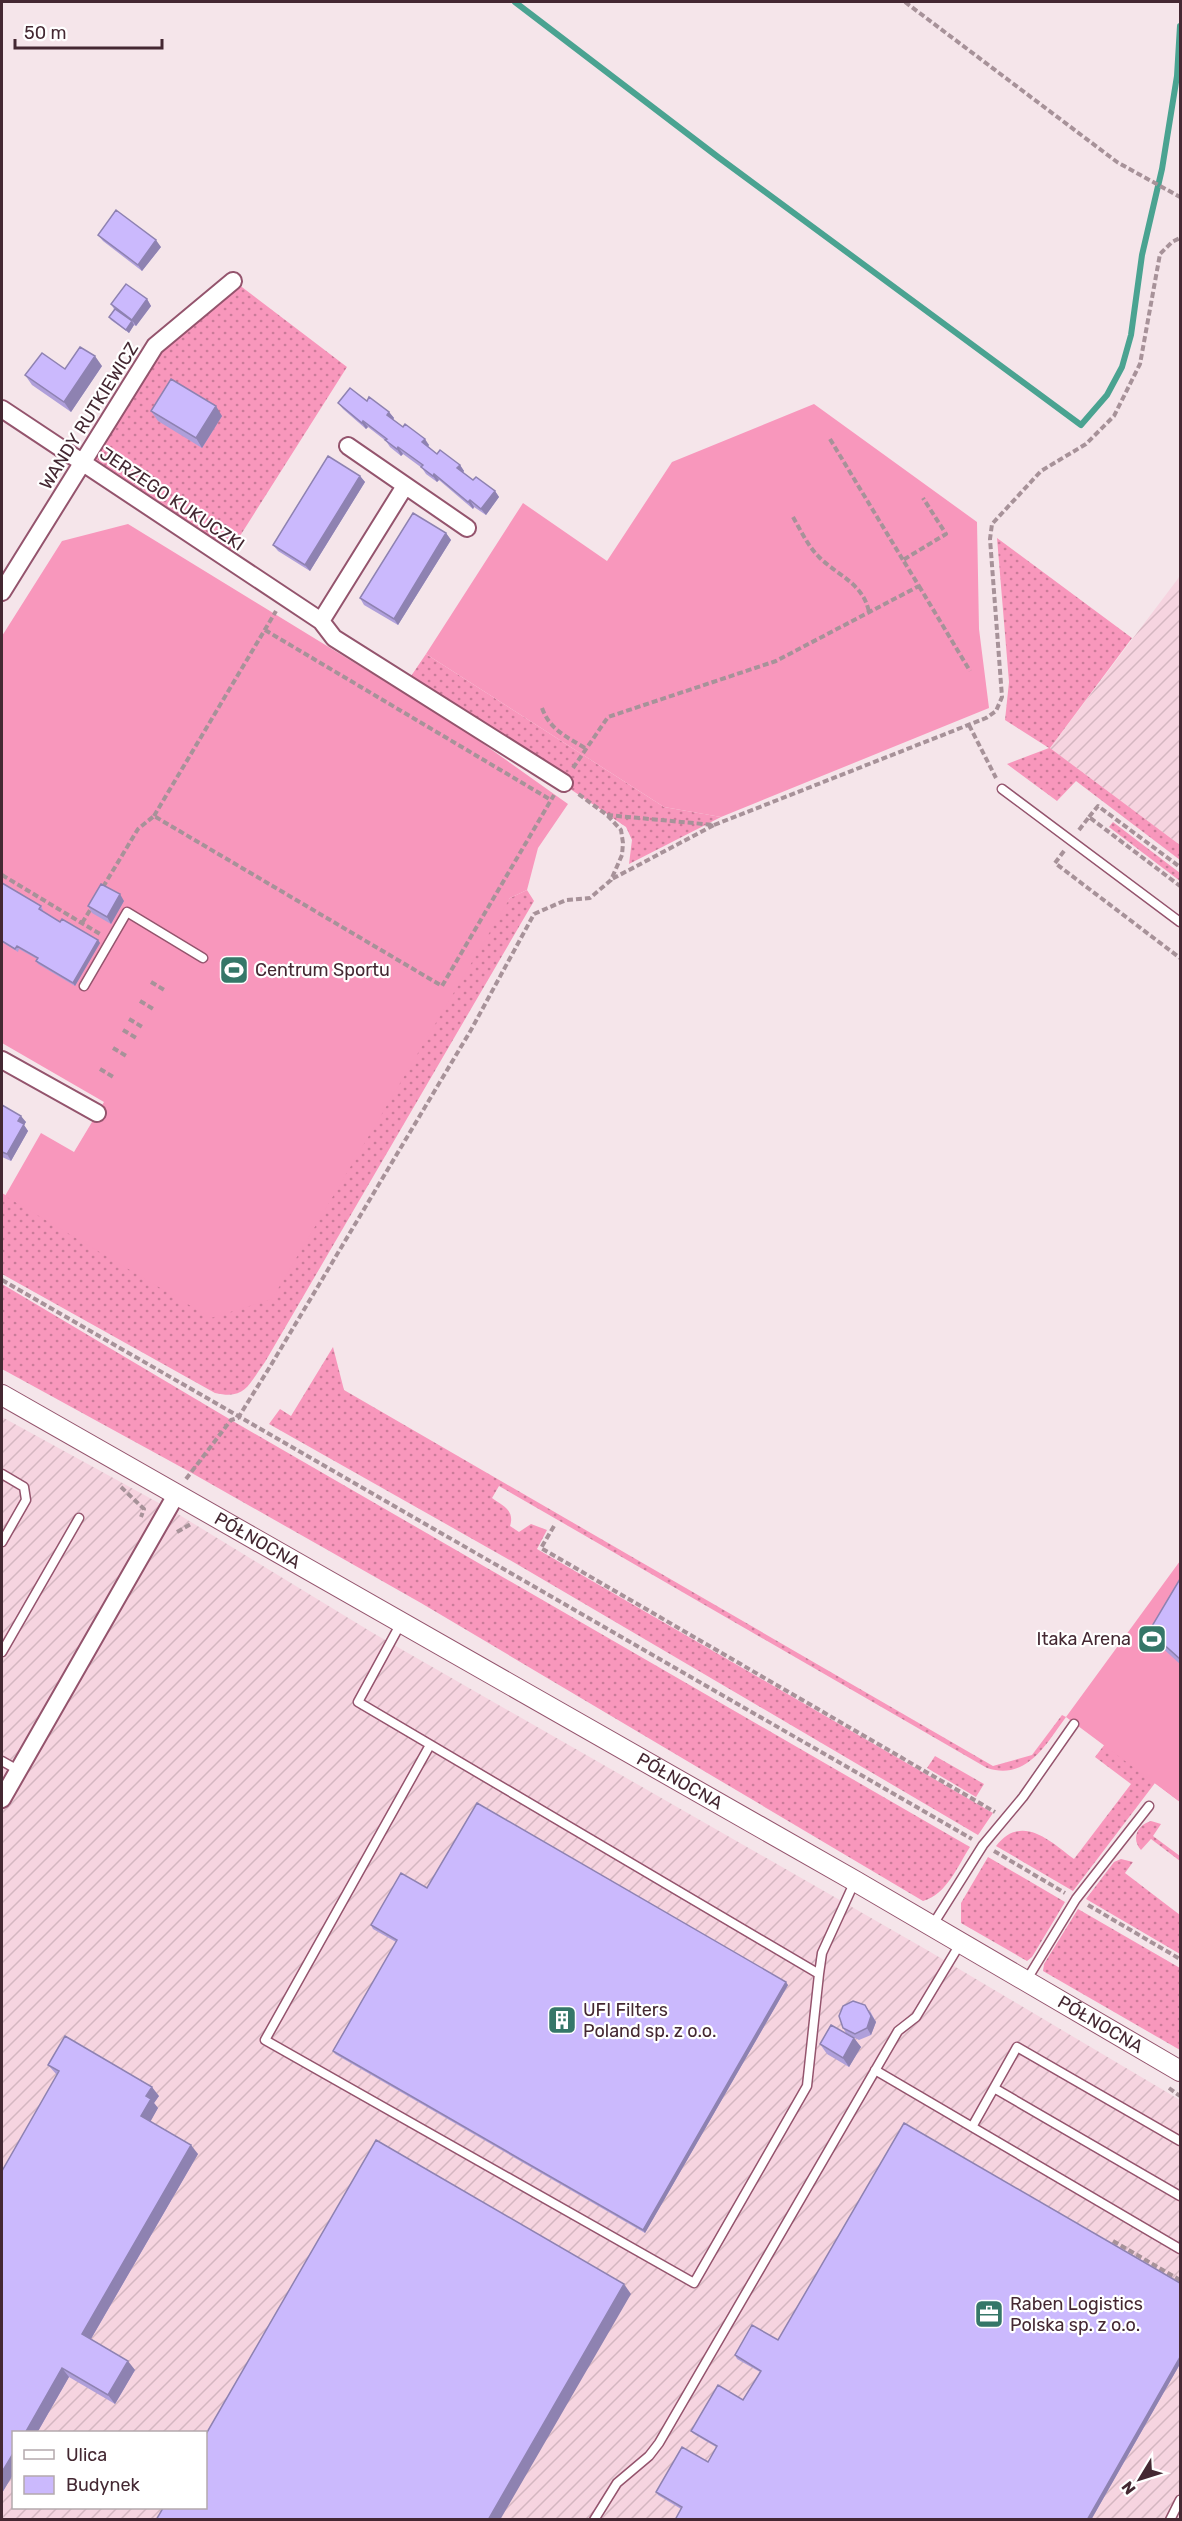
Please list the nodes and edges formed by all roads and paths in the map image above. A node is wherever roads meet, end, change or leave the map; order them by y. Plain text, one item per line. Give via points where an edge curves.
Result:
1 (905, 2) edge
2 (1180, 197) edge
3 (1180, 238) edge
4 (233, 281) dead end
5 (2, 409) edge
6 (830, 439) dead end
7 (348, 446) dead end
8 (83, 463) junction
9 (405, 486) junction
10 (923, 498) dead end
11 (793, 517) dead end
12 (467, 528) dead end
13 (903, 560) junction
14 (919, 586) junction
15 (2, 592) edge
16 (283, 596) junction
17 (869, 612) junction
18 (321, 621) junction
19 (265, 630) junction
20 (970, 671) dead end
21 (542, 708) dead end
22 (969, 725) junction
23 (585, 748) junction
24 (564, 783) junction
25 (1002, 789) joint
26 (551, 800) junction
27 (607, 815) junction
28 (154, 816) junction
29 (1089, 817) dead end
30 (714, 825) junction
31 (1180, 867) edge
32 (2, 875) edge
33 (611, 880) junction
34 (99, 895) edge
35 (93, 904) edge
36 (1180, 922) edge
37 (82, 923) junction
38 (111, 940) junction
39 (203, 958) dead end
40 (151, 982) dead end
41 (84, 986) dead end
42 (166, 991) dead end
43 (140, 1001) dead end
44 (155, 1010) dead end
45 (129, 1019) dead end
46 (144, 1028) dead end
47 (123, 1030) dead end
48 (138, 1039) dead end
49 (113, 1047) dead end
50 (128, 1056) dead end
51 (2, 1060) edge
52 (100, 1069) dead end
53 (115, 1078) dead end
54 (97, 1113) dead end
55 (2, 1280) edge
56 (2, 1395) edge
57 (238, 1418) junction
58 (2, 1474) edge
59 (176, 1495) junction
60 (79, 1518) dead end
61 (554, 1526) dead end
62 (2, 1542) edge
63 (401, 1623) junction
64 (2, 1652) edge
65 (1074, 1724) dead end
66 (430, 1745) junction
67 (2, 1761) edge
68 (18, 1770) junction
69 (2, 1799) edge
70 (1149, 1806) dead end
71 (1006, 1819) junction
72 (983, 1845) junction
73 (855, 1881) junction
74 (1076, 1899) junction
75 (932, 1927) junction
76 (960, 1944) junction
77 (1180, 1959) edge
78 (819, 1974) junction
79 (1025, 1982) junction
80 (875, 2070) junction
81 (1180, 2071) edge
82 (994, 2088) junction
83 (972, 2127) junction
84 (1180, 2141) edge
85 (1180, 2196) edge
86 (1113, 2241) edge
87 (1180, 2249) edge
88 (1180, 2280) edge
89 (1180, 2500) edge
90 (594, 2520) edge
91 (1170, 2520) edge

1 - 2 path via 1117,162
3 - 22 path via 1160,254 1140,364 1114,416 1086,444 1041,471 992,524 1002,697 996,711
4 - 8 street, WANDY RUTKIEWICZ via 155,346
5 - 8 street, JERZEGO KUKUCZKI
6 - 13 path
7 - 9 street
8 - 15 street, WANDY RUTKIEWICZ
8 - 16 street, JERZEGO KUKUCZKI
9 - 12 street
9 - 18 street
10 - 13 path via 946,534
11 - 17 path via 820,559 857,586 867,600
13 - 14 path
14 - 17 path
14 - 20 path
16 - 18 street, JERZEGO KUKUCZKI
16 - 19 path
17 - 23 path via 776,661 608,717
18 - 24 street, JERZEGO KUKUCZKI via 334,638
19 - 26 path
19 - 28 path
21 - 23 path via 555,730
22 - 25 path
22 - 30 path
23 - 24 path
24 - 26 path
24 - 27 path
25 - 36 lane
26 - 28 path via 442,986
27 - 30 path
27 - 33 path via 621,830 623,843
28 - 34 path via 138,829
29 - 31 path via 1098,806
30 - 33 path
32 - 37 path
33 - 57 path via 590,898 566,900 534,914 471,1030
35 - 37 path
37 - 38 path
38 - 39 lane via 127,912
38 - 41 lane
40 - 42 path
43 - 44 path
45 - 46 path
47 - 48 path
49 - 50 path
51 - 54 street
52 - 53 path
55 - 57 path
56 - 59 street, PÓŁNOCNA
57 - 59 path via 231,1420
57 - 72 path
58 - 62 lane via 24,1487 26,1500
59 - 63 street, PÓŁNOCNA
59 - 68 street
60 - 64 lane
61 - 71 path via 541,1548
63 - 66 lane via 358,1702
63 - 73 street, PÓŁNOCNA
65 - 71 lane
66 - 78 lane
66 - 78 lane via 265,2040 694,2283 807,2086
67 - 68 lane
68 - 69 street
70 - 74 lane
71 - 72 lane
72 - 74 path
72 - 75 lane
73 - 75 street, PÓŁNOCNA
73 - 78 lane via 822,1953
74 - 77 path
74 - 79 lane
75 - 76 street, PÓŁNOCNA
76 - 79 street, PÓŁNOCNA
76 - 80 lane via 916,2017 898,2031
79 - 81 street, PÓŁNOCNA
80 - 83 lane
80 - 90 lane via 659,2443 617,2483
82 - 83 lane
82 - 84 lane via 1017,2047
82 - 85 lane
83 - 87 lane
86 - 88 path
89 - 91 lane

